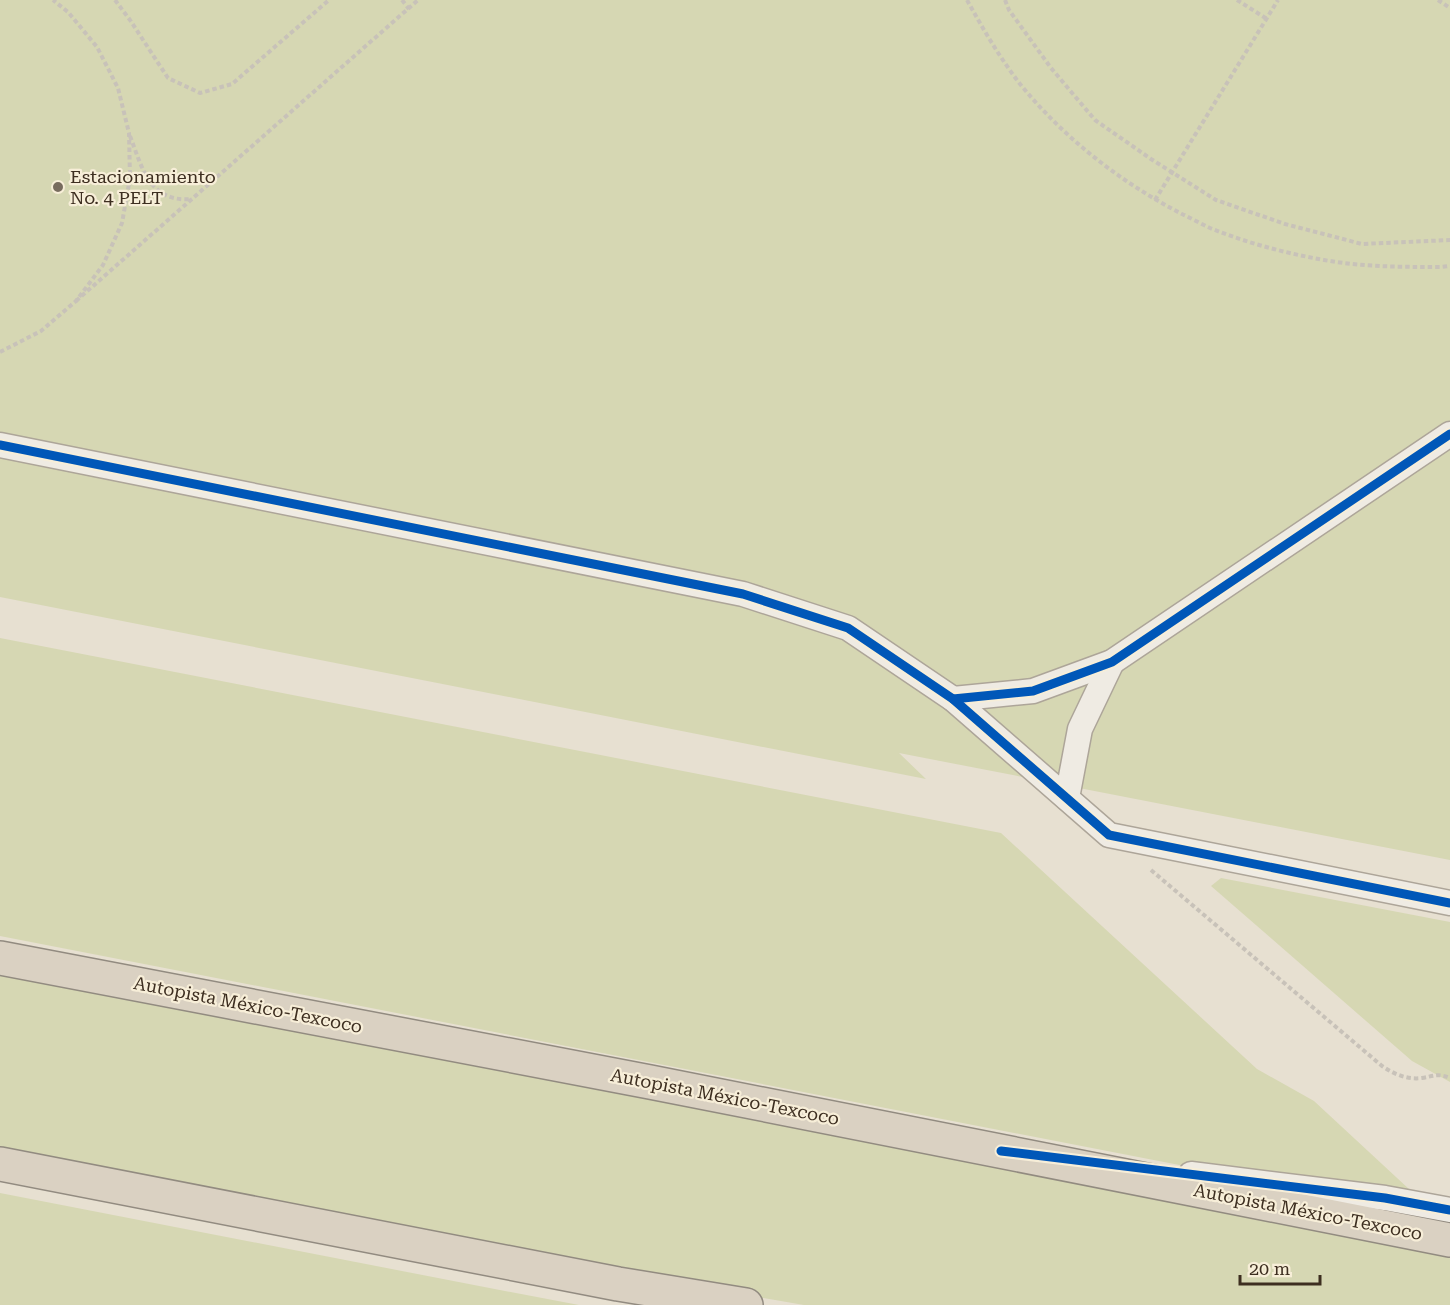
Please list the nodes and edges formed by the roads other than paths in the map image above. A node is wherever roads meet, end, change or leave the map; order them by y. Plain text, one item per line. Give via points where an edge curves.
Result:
1 (1450, 434) edge
2 (0, 445) edge
3 (1112, 662) junction
4 (953, 699) junction
5 (1066, 798) junction
6 (1450, 903) edge
7 (0, 957) edge
8 (1001, 1151) junction
9 (0, 1164) edge
10 (1450, 1210) edge
11 (1450, 1240) edge
12 (746, 1305) edge

1 - 3 street
2 - 4 street via 743,594 848,628
3 - 4 street via 1033,691
3 - 5 street via 1080,729
4 - 5 street
5 - 6 street via 1109,835
7 - 8 highway, Autopista México-Texcoco
8 - 10 street via 1385,1198
8 - 11 highway, Autopista México-Texcoco
9 - 12 highway via 618,1284

